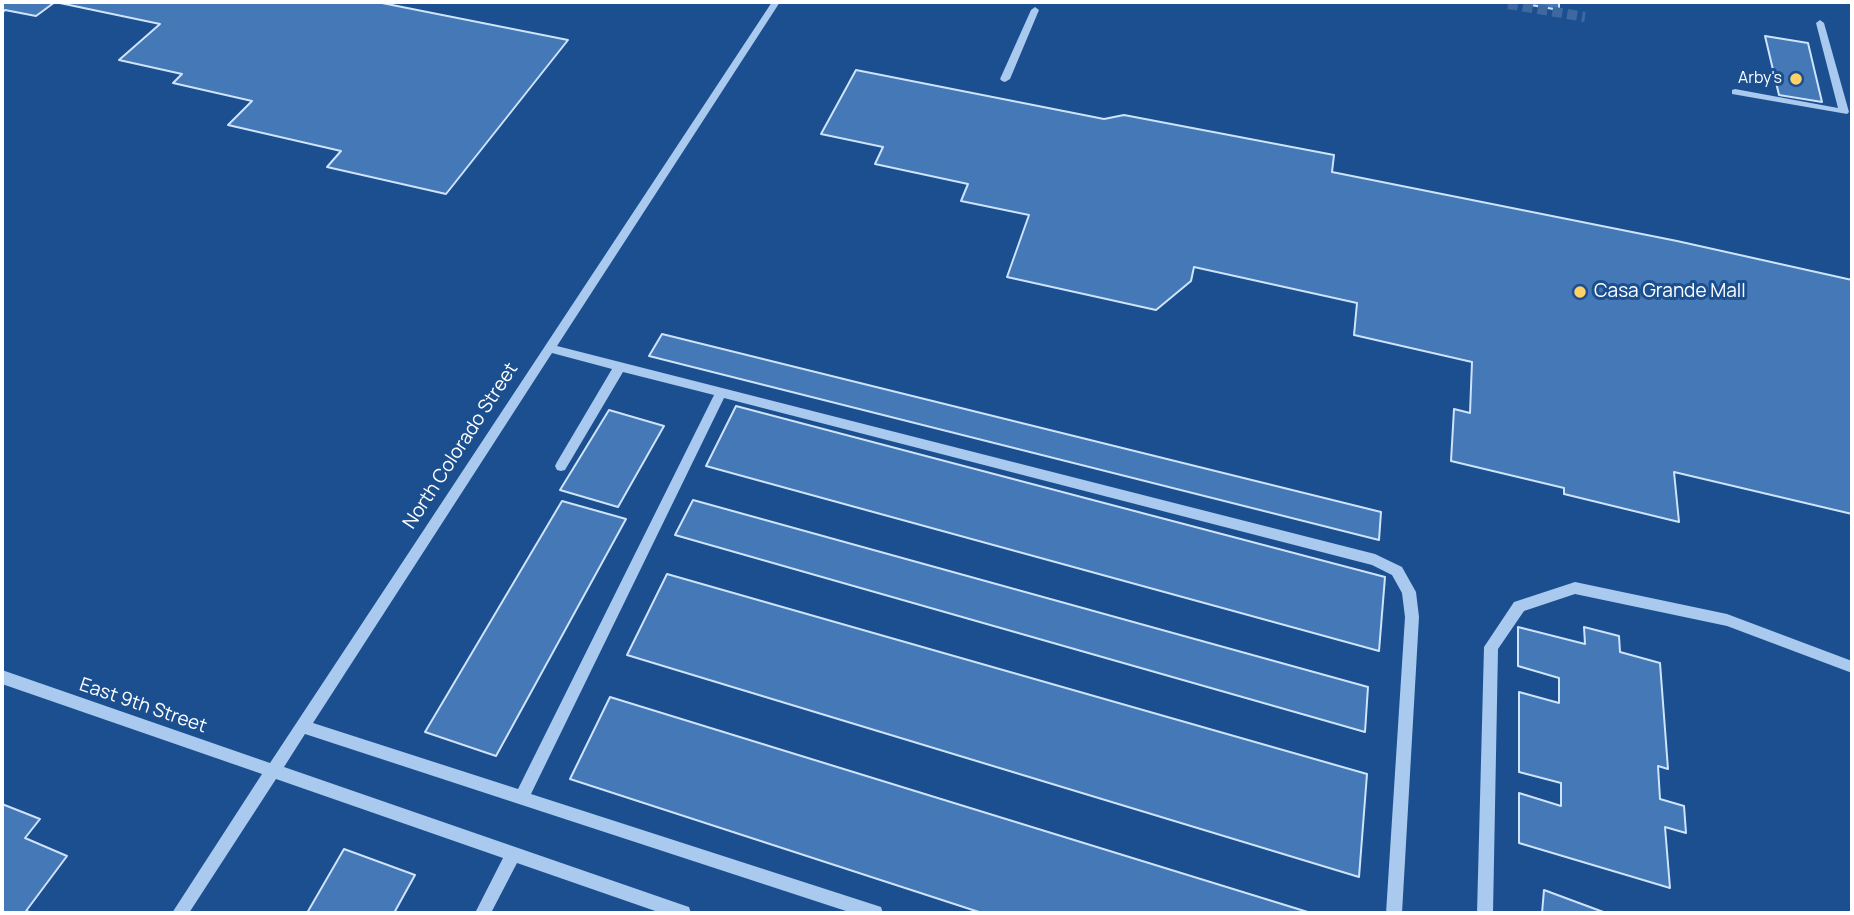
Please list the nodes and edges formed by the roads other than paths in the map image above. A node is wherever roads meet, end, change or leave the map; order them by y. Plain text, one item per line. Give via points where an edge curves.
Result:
1 (776, 2) edge
2 (1035, 10) dead end
3 (1820, 23) dead end
4 (1005, 79) dead end
5 (1735, 92) dead end
6 (549, 348) junction
7 (620, 366) junction
8 (721, 392) junction
9 (561, 466) dead end
10 (1852, 667) edge
11 (2, 677) edge
12 (301, 726) junction
13 (272, 771) junction
14 (521, 798) junction
15 (513, 854) junction
16 (180, 913) edge
17 (483, 913) edge
18 (683, 913) edge
19 (876, 913) edge
20 (1394, 913) edge
21 (1485, 913) edge

1 - 6 street, North Colorado Street
2 - 4 street
3 - 5 street via 1844,112
6 - 7 street
6 - 12 street, North Colorado Street
7 - 8 street
7 - 9 street
8 - 14 street
8 - 20 street via 1375,560 1397,572 1409,593 1412,617
10 - 21 street via 1727,620 1575,588 1519,606 1491,647
11 - 13 street, East 9th Street
12 - 13 street, North Colorado Street
12 - 14 street
13 - 15 street
13 - 16 street, North Colorado Street
14 - 19 street
15 - 17 street
15 - 18 street

